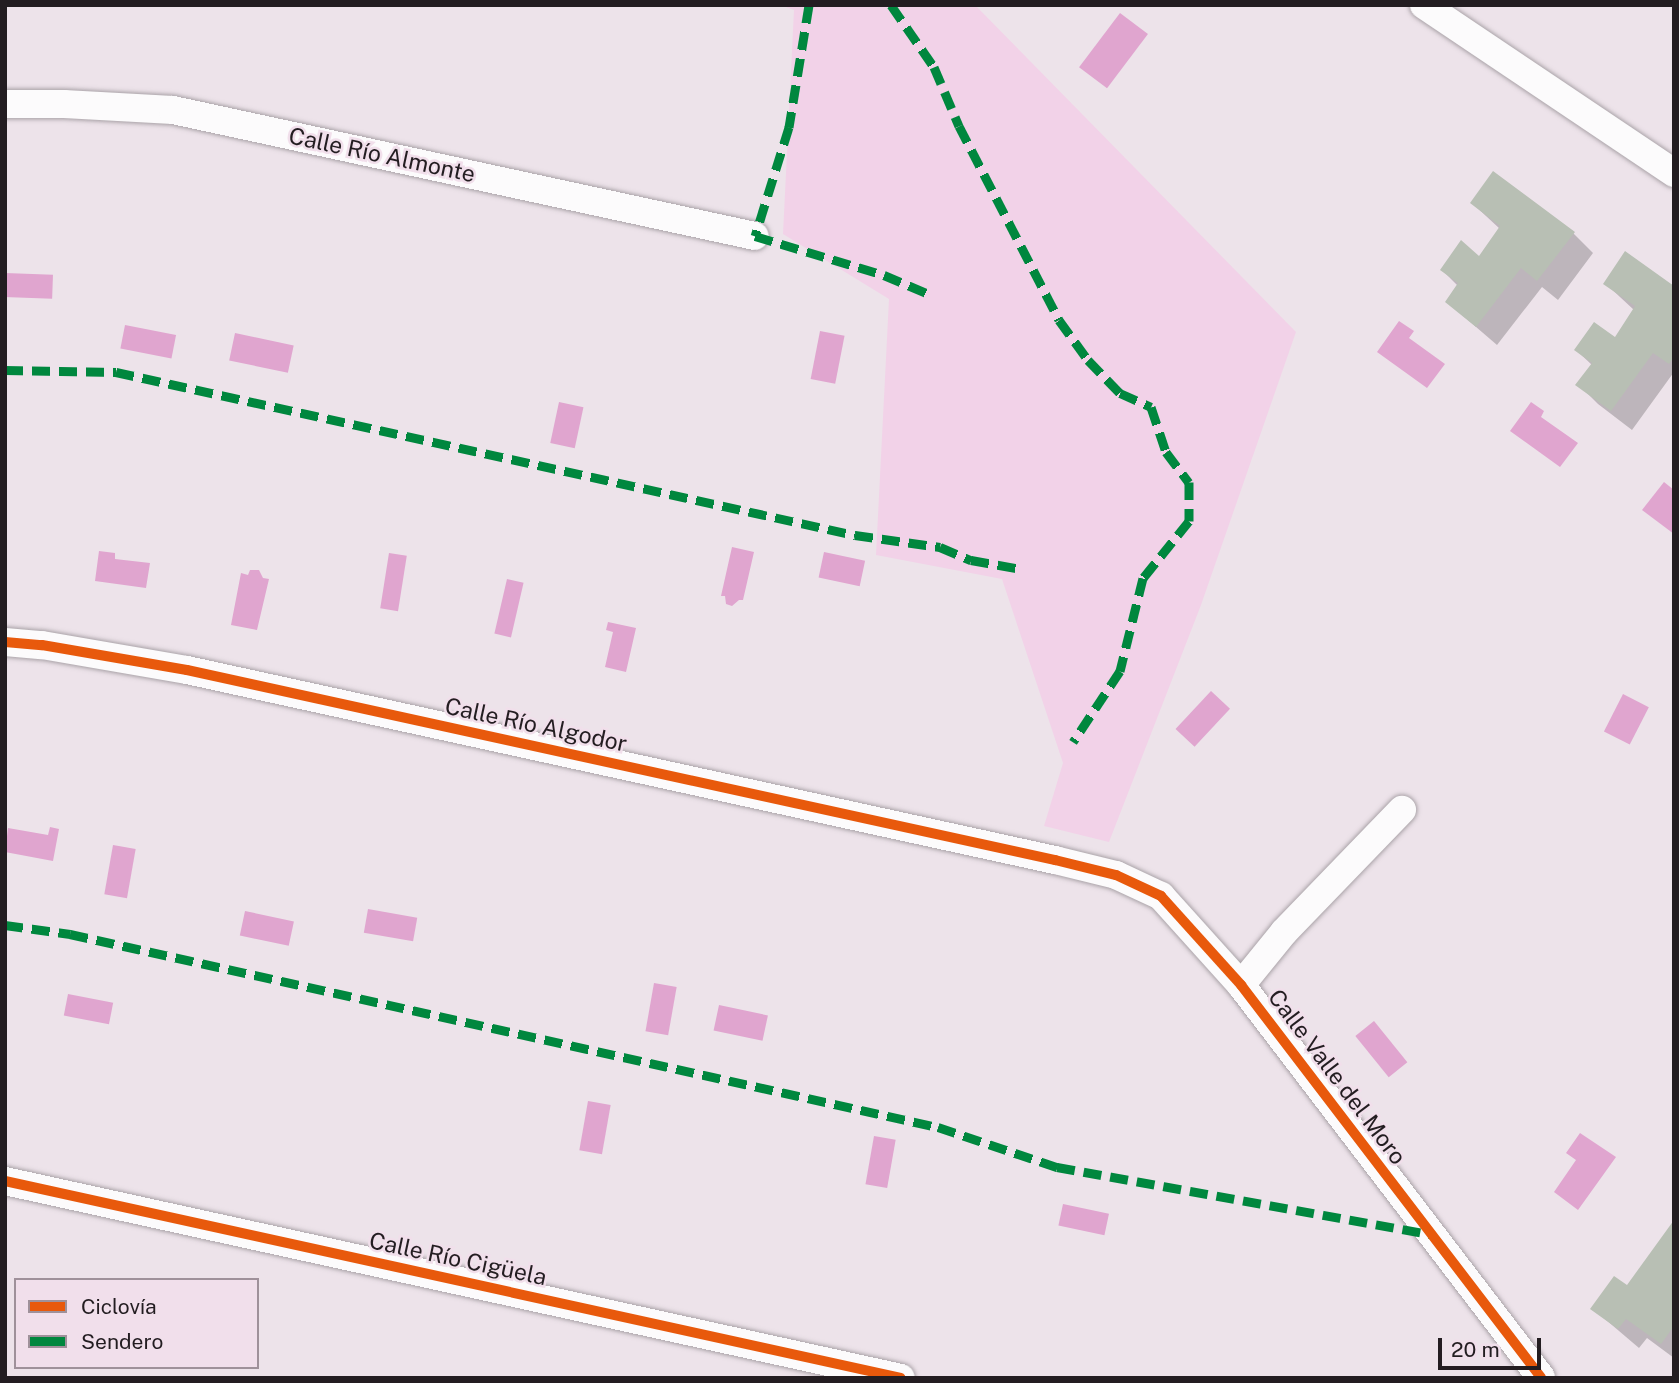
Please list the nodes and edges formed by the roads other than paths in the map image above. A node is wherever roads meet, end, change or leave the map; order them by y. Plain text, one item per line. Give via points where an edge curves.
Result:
1 (1424, 5) edge
2 (5, 104) edge
3 (1674, 173) edge
4 (755, 236) dead end
5 (5, 642) edge
6 (1402, 810) dead end
7 (1055, 860) joint
8 (1241, 985) junction
9 (5, 1181) edge
10 (901, 1378) edge
11 (1541, 1378) edge

1 - 3 street
2 - 4 street, Calle Río Almonte via 173,110
5 - 7 street, Calle Río Algodor via 187,670
6 - 8 street, Calle Valle del Moro via 1284,932
7 - 8 street, Calle Valle del Moro via 1116,875 1161,896
8 - 11 street, Calle Valle del Moro
9 - 10 street, Calle Río Cigüela

